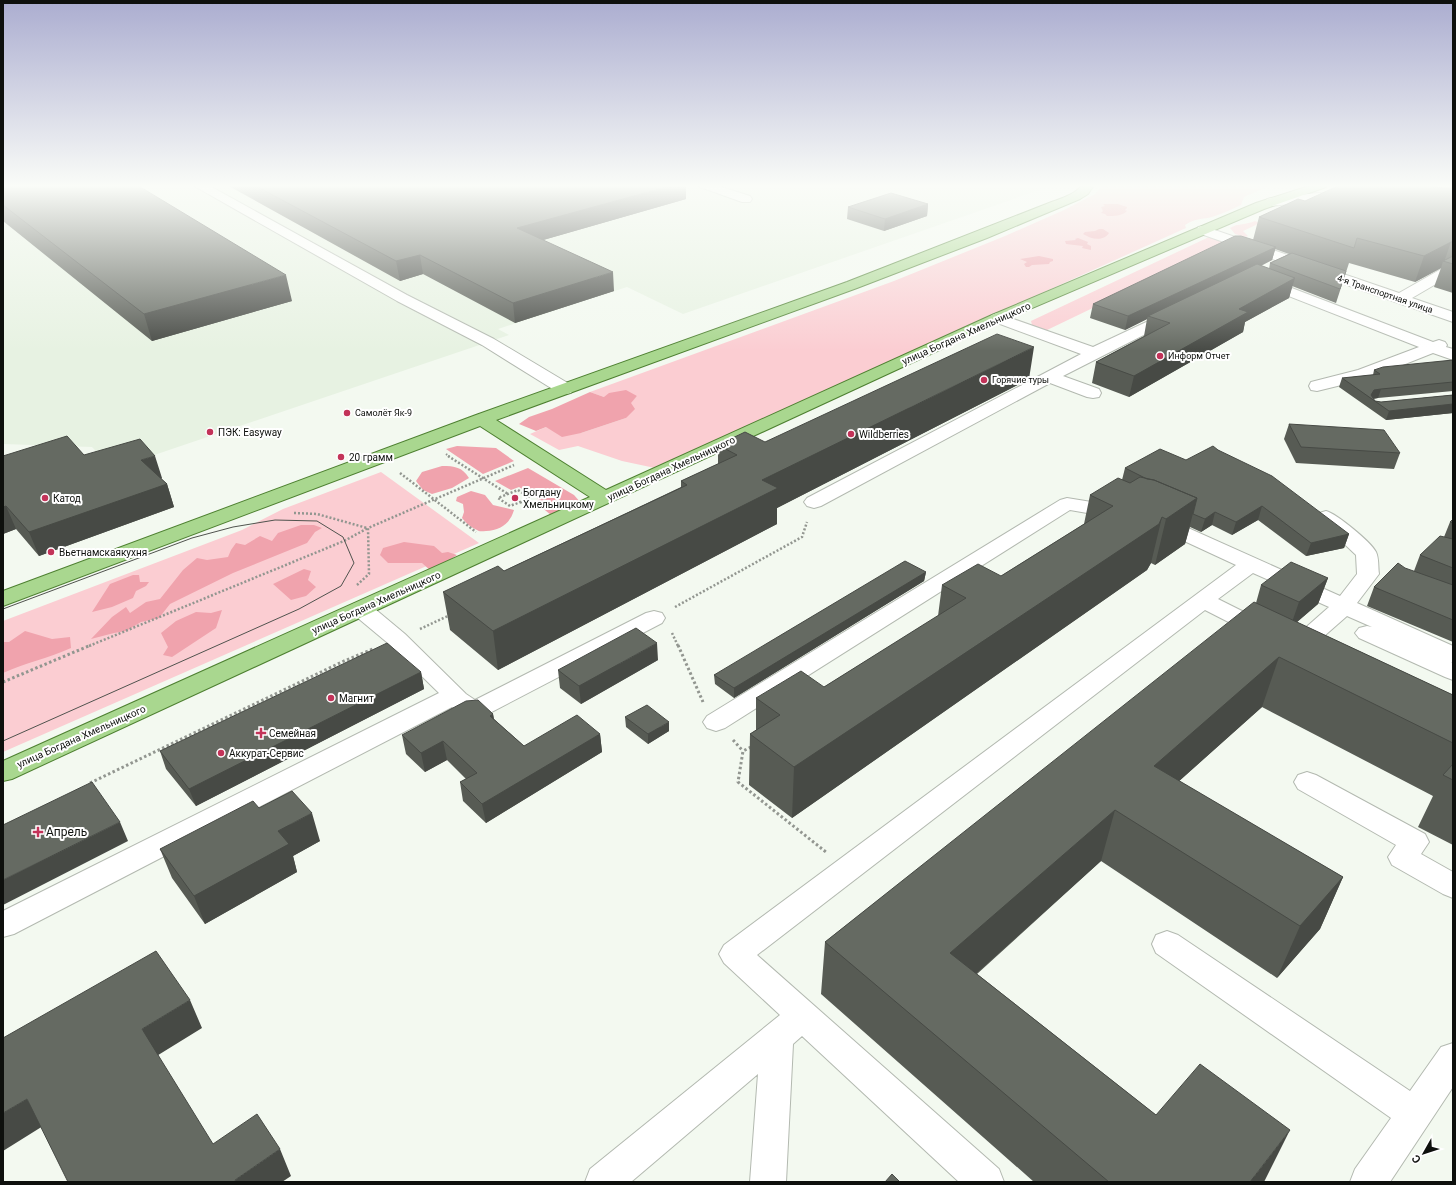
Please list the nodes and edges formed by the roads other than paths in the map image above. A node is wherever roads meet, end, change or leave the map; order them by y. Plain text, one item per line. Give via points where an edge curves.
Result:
1 (299, 240) edge
2 (968, 240) edge
3 (1179, 240) edge
4 (1232, 240) edge
5 (1288, 260) junction
6 (1448, 271) edge
7 (1399, 299) junction
8 (1188, 308) edge
9 (997, 318) junction
10 (1453, 318) edge
11 (1453, 340) edge
12 (1433, 347) junction
13 (1094, 353) junction
14 (1453, 355) edge
15 (1049, 377) junction
16 (1317, 386) dead end
17 (565, 389) junction
18 (1093, 394) dead end
19 (482, 419) junction
20 (606, 498) junction
21 (814, 502) dead end
22 (1314, 508) edge
23 (1251, 564) junction
24 (3, 599) edge
25 (357, 599) junction
26 (1202, 600) junction
27 (1338, 611) junction
28 (654, 618) road end
29 (1453, 655) edge
30 (1453, 672) edge
31 (455, 695) junction
32 (716, 722) road end
33 (3, 772) edge
34 (1307, 782) dead end
35 (1453, 886) edge
36 (3, 926) edge
37 (1167, 944) dead end
38 (803, 1016) junction
39 (777, 1038) junction
40 (1453, 1058) edge
41 (1415, 1114) junction
42 (603, 1182) edge
43 (768, 1182) edge
44 (986, 1182) edge
45 (1368, 1182) edge

1 - 17 street via 488,342
2 - 17 main road
3 - 9 main road, улица Богдана Хмельницкого
4 - 5 street, 4-я Транспортная улица
5 - 7 street, 4-я Транспортная улица
5 - 12 street via 1252,277
6 - 7 street
7 - 10 street, 4-я Транспортная улица
8 - 13 street
9 - 13 street
9 - 20 main road, улица Богдана Хмельницкого
11 - 12 street
12 - 14 street
12 - 16 street via 1364,374
13 - 15 street
15 - 18 street
15 - 21 street
17 - 19 main road
19 - 20 main road
19 - 24 main road
20 - 25 main road, улица Богдана Хмельницкого
22 - 27 street via 1366,553 1368,574
23 - 26 street
23 - 27 street
23 - 32 street via 1149,518 1067,504
25 - 31 street
25 - 33 main road, улица Богдана Хмельницкого
26 - 27 street via 1298,646
26 - 38 street via 736,954
27 - 29 street
27 - 30 street
28 - 31 street via 473,711
31 - 36 street
34 - 35 street via 1415,842 1402,857
37 - 41 street
38 - 39 street
38 - 44 street
39 - 42 street
39 - 43 street
40 - 41 street
41 - 45 street

